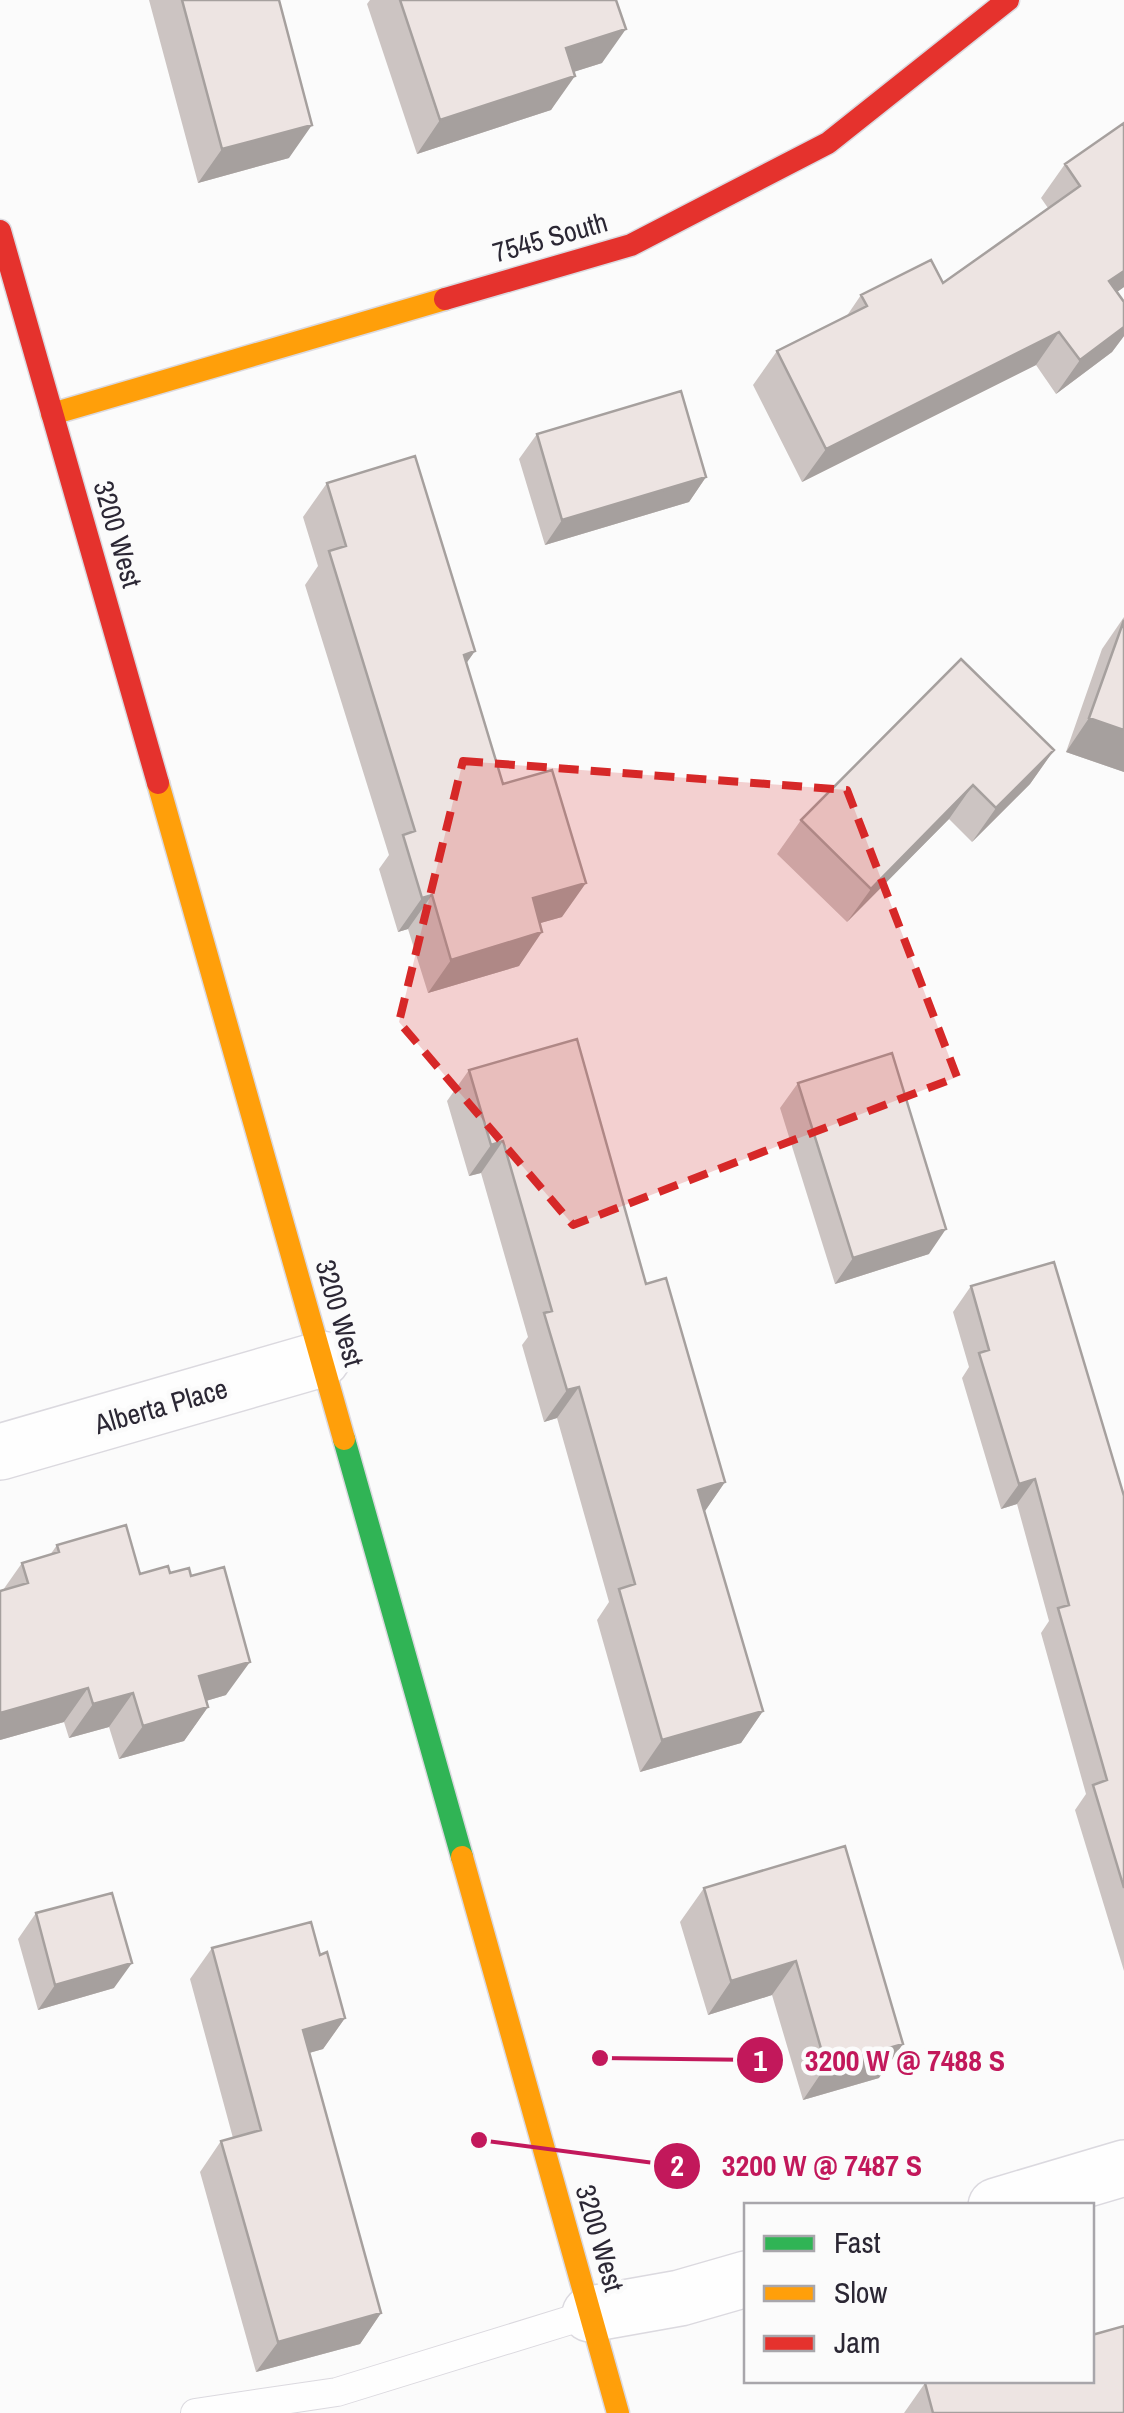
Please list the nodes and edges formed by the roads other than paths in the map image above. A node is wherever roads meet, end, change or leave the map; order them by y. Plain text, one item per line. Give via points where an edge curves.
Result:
1 (1008, 0) edge
2 (4, 264) edge
3 (52, 414) junction
4 (322, 1360) junction
5 (0, 1452) edge
6 (1124, 2168) edge
7 (1006, 2203) edge
8 (744, 2280) edge
9 (590, 2314) junction
10 (195, 2413) edge
11 (618, 2413) edge

1 - 3 street, 7545 South via 828,142 631,245
2 - 3 street, 3200 West
3 - 4 street, 3200 West
4 - 5 street, Alberta Place
4 - 9 street, 3200 West
6 - 7 street
8 - 9 street
9 - 10 lane via 337,2392
9 - 11 street, 3200 West

